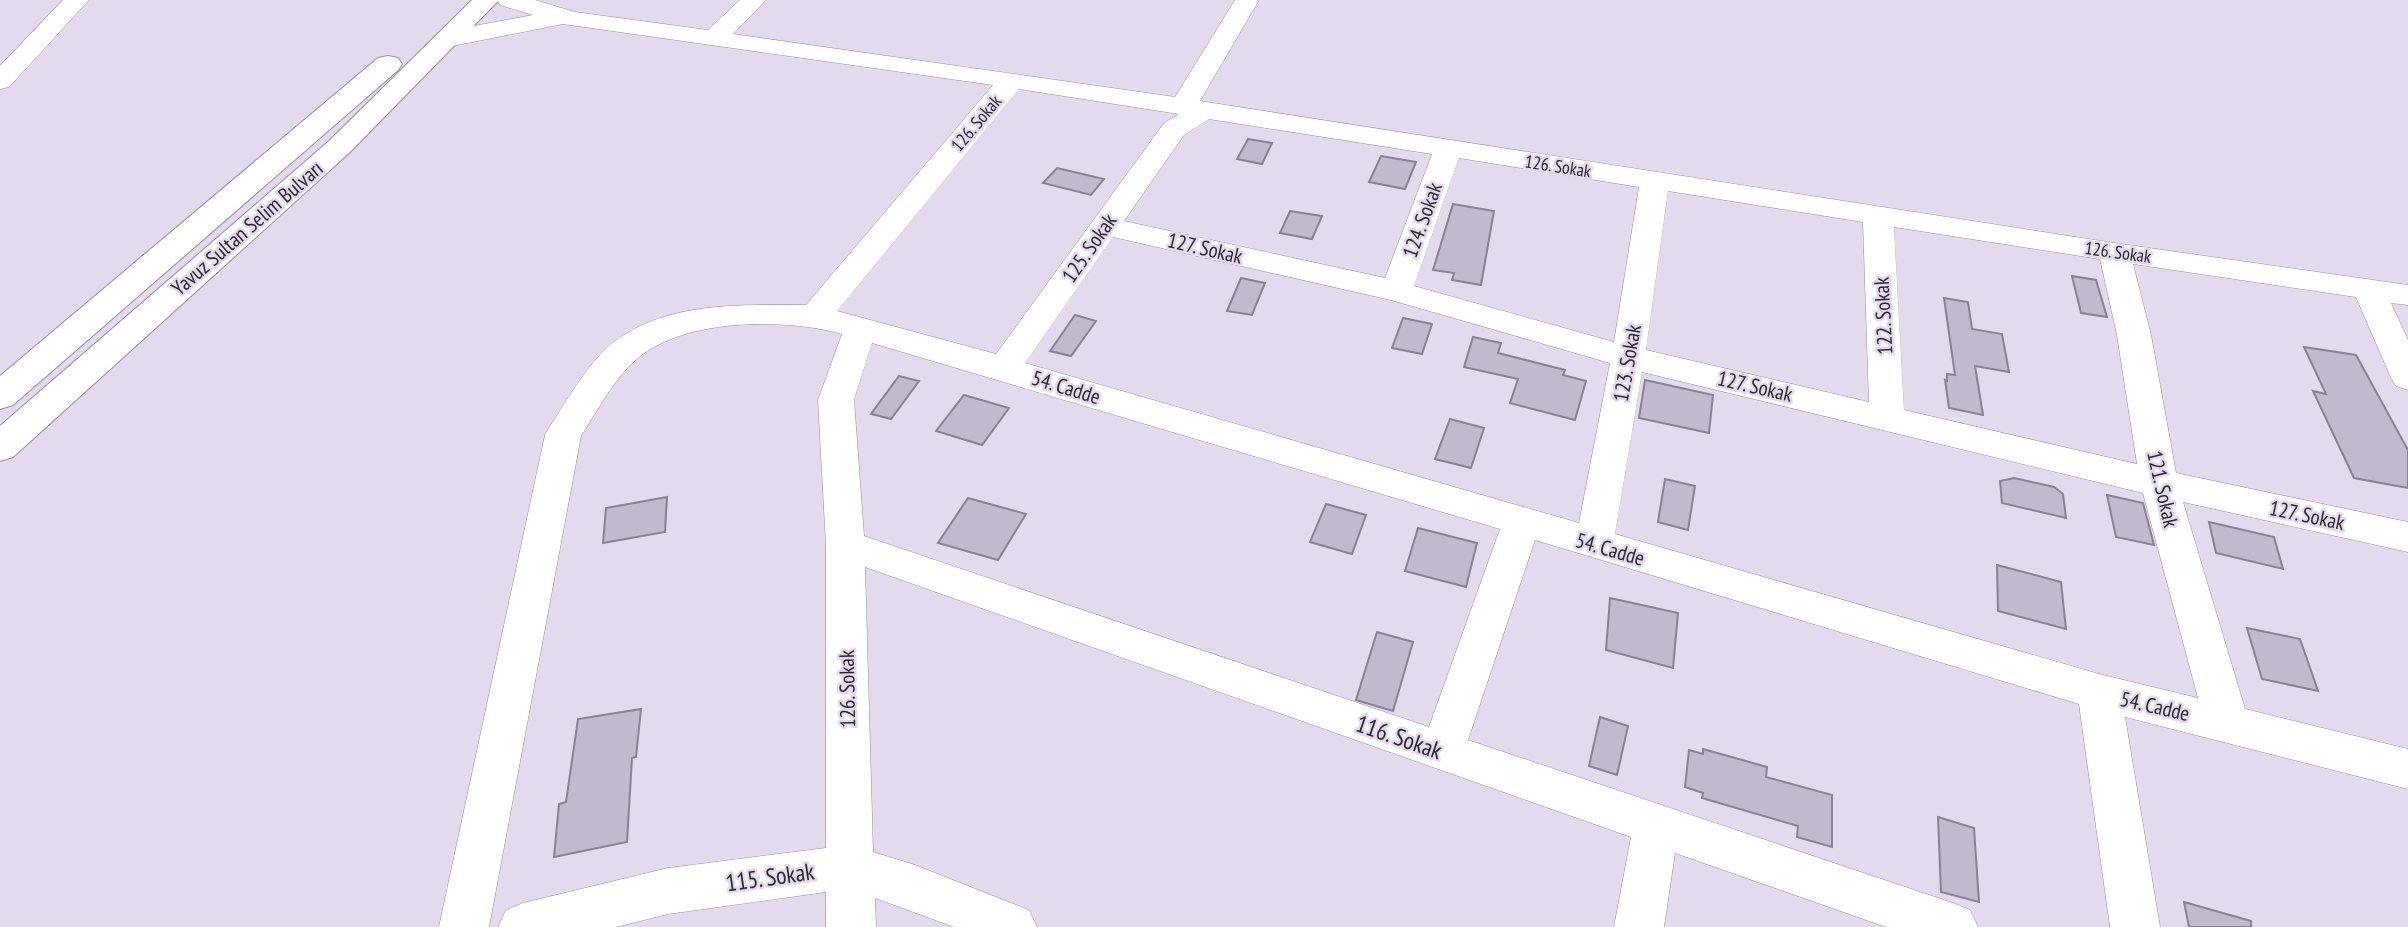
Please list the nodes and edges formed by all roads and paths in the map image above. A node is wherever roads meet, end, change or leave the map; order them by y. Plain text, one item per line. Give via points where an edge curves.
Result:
1 (451, 0) edge
2 (486, 0) edge
3 (509, 0) edge
4 (754, 0) edge
5 (1247, 0) edge
6 (65, 4) edge
7 (572, 19) junction
8 (447, 39) junction
9 (713, 39) junction
10 (1012, 80) junction
11 (0, 81) edge
12 (1181, 113) junction
13 (1448, 149) junction
14 (1655, 181) junction
15 (1878, 215) junction
16 (1105, 226) junction
17 (2114, 252) junction
18 (2368, 288) junction
19 (1396, 291) junction
20 (2408, 295) edge
21 (815, 316) junction
22 (860, 330) junction
23 (1628, 357) junction
24 (1004, 368) junction
25 (2408, 377) edge
26 (0, 396) edge
27 (1887, 417) junction
28 (0, 447) edge
29 (2159, 483) junction
30 (1521, 523) junction
31 (2408, 537) edge
32 (1594, 544) junction
33 (845, 545) junction
34 (2099, 692) junction
35 (2227, 723) junction
36 (1441, 752) junction
37 (2408, 769) edge
38 (1656, 827) junction
39 (849, 867) junction
40 (464, 927) edge
41 (523, 927) edge
42 (851, 927) edge
43 (1012, 927) edge
44 (1639, 927) edge
45 (1953, 927) edge
46 (2135, 927) edge

1 - 26 main road, Yavuz Sultan Selim Bulvarı via 370,81
2 - 8 main road, Yavuz Sultan Selim Bulvarı
3 - 7 street
4 - 9 street
5 - 12 street, 125. Sokak
6 - 11 street
7 - 8 street
7 - 9 street
8 - 28 main road, Yavuz Sultan Selim Bulvarı via 339,147
9 - 10 street
10 - 12 street, 126. Sokak
10 - 21 street, 126. Sokak
12 - 13 street, 126. Sokak
12 - 16 street, 125. Sokak
13 - 14 street, 126. Sokak
13 - 19 street, 124. Sokak
14 - 15 street, 126. Sokak
14 - 23 street, 123. Sokak
15 - 17 street, 126. Sokak
15 - 27 street, 122. Sokak
16 - 19 street, 127. Sokak
16 - 24 street, 125. Sokak
17 - 18 street, 126. Sokak
17 - 29 street, 121. Sokak via 2134,335
18 - 20 street, 126. Sokak
18 - 25 street
19 - 23 street, 127. Sokak
21 - 22 street, 54. Cadde
21 - 40 street, 54. Cadde via 727,315 662,328 626,350 563,435
22 - 24 street, 54. Cadde
22 - 33 street, 126. Sokak via 836,400
23 - 27 street, 127. Sokak
23 - 32 street, 123. Sokak
24 - 30 street, 54. Cadde
27 - 29 street, 127. Sokak
29 - 31 street, 127. Sokak
29 - 35 street, 121. Sokak
30 - 32 street, 54. Cadde
30 - 36 street
32 - 34 street, 54. Cadde
33 - 36 street, 116. Sokak
33 - 39 street, 126. Sokak
34 - 35 street, 54. Cadde
34 - 46 street
35 - 37 street, 54. Cadde
36 - 38 street, 116. Sokak
38 - 44 street
38 - 45 street, 116. Sokak
39 - 41 street, 115. Sokak via 668,891
39 - 42 street, 126. Sokak
39 - 43 street, 115. Sokak

